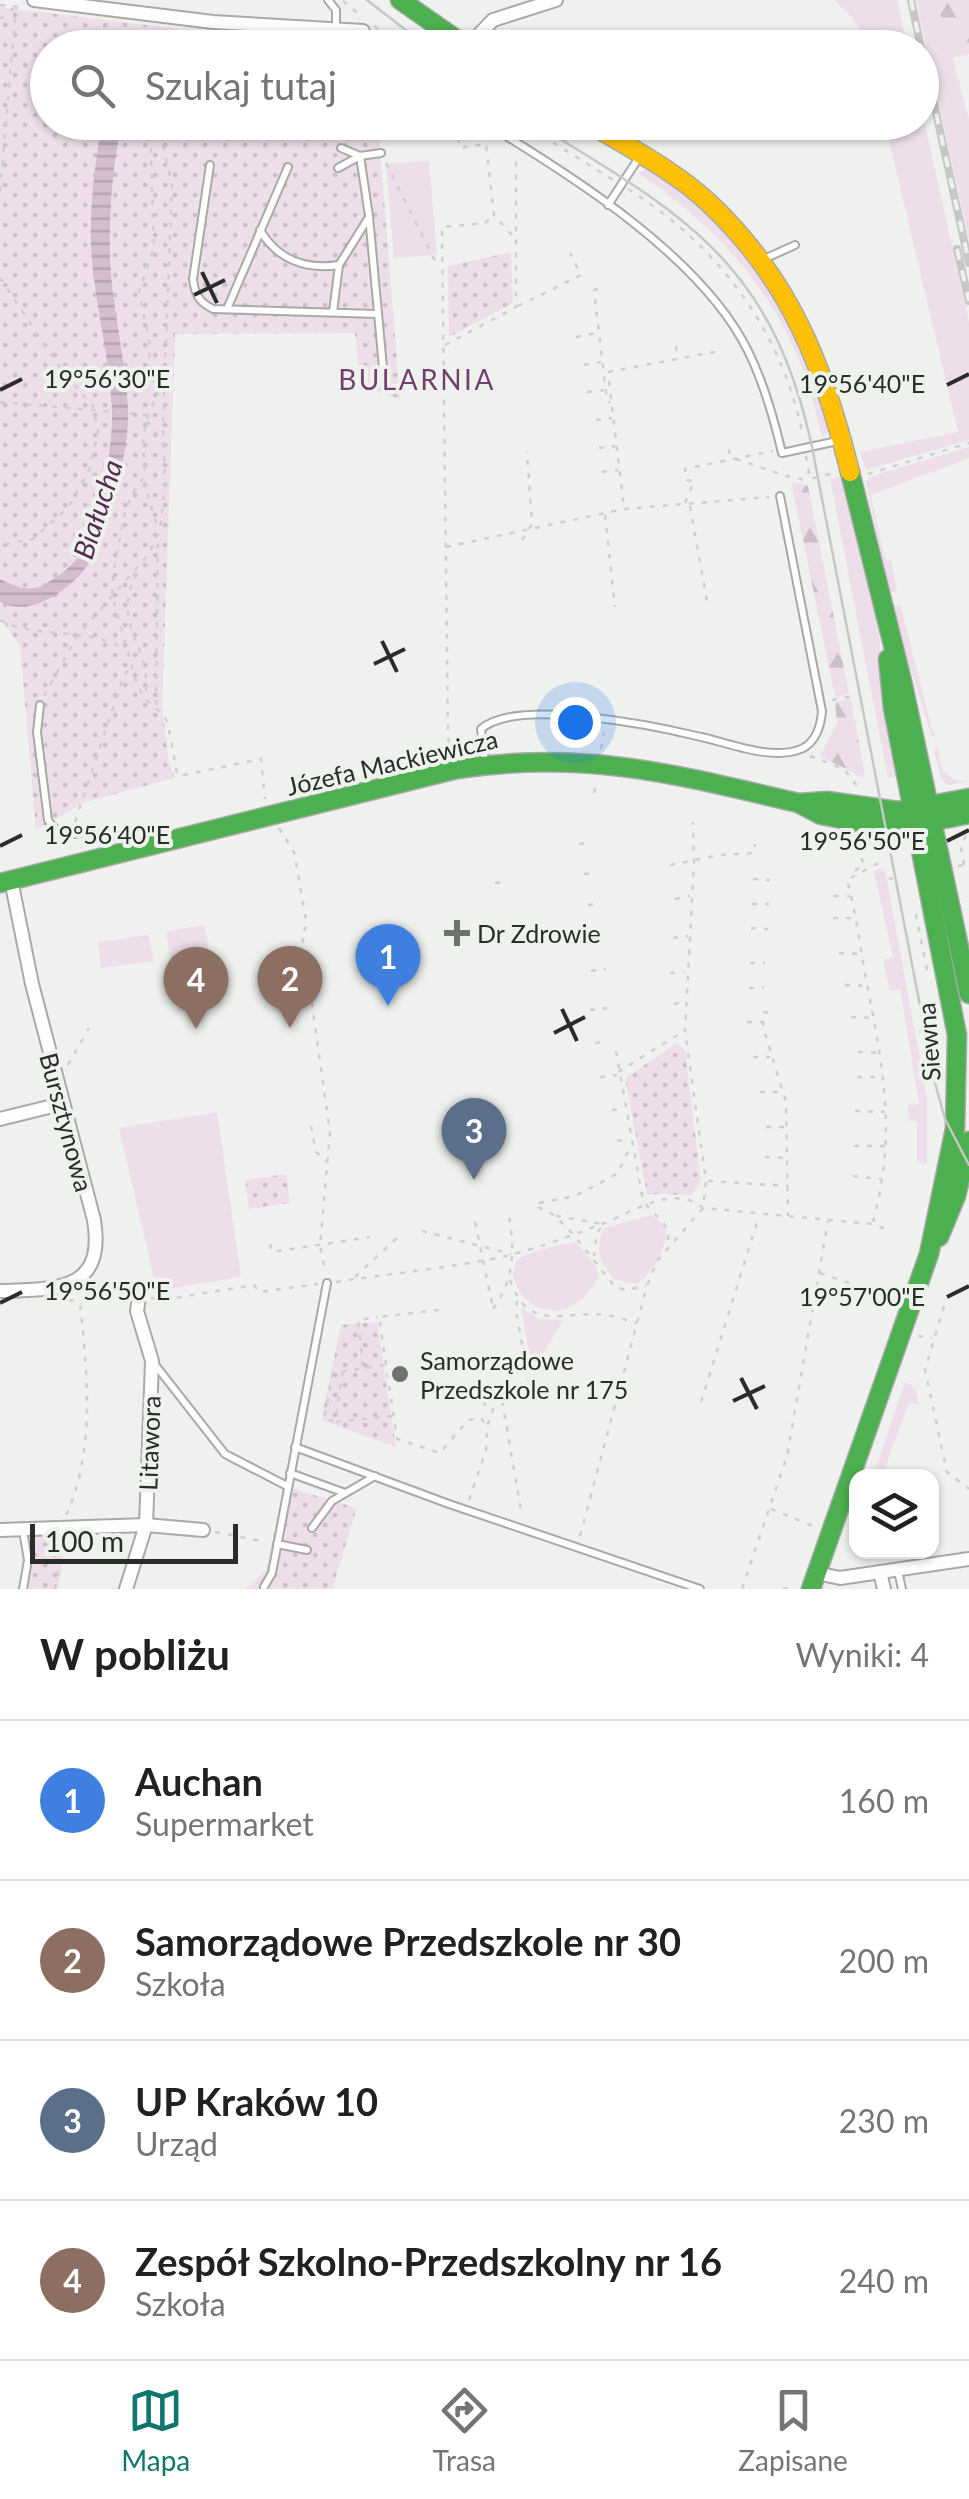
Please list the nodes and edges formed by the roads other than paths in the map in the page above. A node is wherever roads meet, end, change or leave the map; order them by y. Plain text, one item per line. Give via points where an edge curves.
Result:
1 (34, 0) edge
2 (328, 0) edge
3 (400, 0) edge
4 (556, 0) edge
5 (364, 29) road end
6 (336, 30) junction
7 (443, 30) edge
8 (484, 30) edge
9 (510, 140) edge
10 (617, 140) edge
11 (341, 148) dead end
12 (380, 153) road end
13 (641, 155) junction
14 (360, 156) junction
15 (210, 165) dead end
16 (288, 167) dead end
17 (338, 168) dead end
18 (608, 205) junction
19 (370, 216) junction
20 (259, 228) junction
21 (795, 246) dead end
22 (763, 260) junction
23 (338, 264) junction
24 (227, 309) junction
25 (333, 312) junction
26 (377, 314) junction
27 (385, 388) dead end
28 (842, 440) junction
29 (780, 496) road end
30 (40, 705) road end
31 (484, 764) junction
32 (969, 798) edge
33 (924, 816) junction
34 (967, 825) edge
35 (81, 833) dead end
36 (6, 882) edge
37 (969, 994) edge
38 (963, 1090) edge
39 (61, 1104) junction
40 (0, 1120) edge
41 (965, 1145) edge
42 (928, 1254) junction
43 (327, 1283) road end
44 (0, 1292) edge
45 (138, 1297) road end
46 (152, 1361) junction
47 (295, 1447) junction
48 (290, 1473) junction
49 (375, 1476) junction
50 (287, 1486) junction
51 (345, 1493) junction
52 (146, 1526) junction
53 (312, 1528) dead end
54 (23, 1529) junction
55 (0, 1530) edge
56 (203, 1530) road end
57 (277, 1544) junction
58 (307, 1550) dead end
59 (969, 1559) edge
60 (898, 1570) junction
61 (880, 1572) junction
62 (814, 1581) edge
63 (264, 1587) edge
64 (23, 1589) edge
65 (126, 1589) edge
66 (700, 1589) edge
67 (884, 1589) edge
68 (902, 1589) edge

1 - 6 street via 174,22
2 - 6 lane via 336,10
3 - 7 street
4 - 8 street via 493,20
5 - 6 street
9 - 18 lane
10 - 13 street
11 - 14 lane
12 - 14 lane
13 - 18 lane
13 - 22 street via 708,202
14 - 17 lane
14 - 19 lane
15 - 24 lane via 194,292 202,303
16 - 20 lane
18 - 28 lane via 659,242 748,349 782,454
19 - 23 lane
19 - 26 lane
20 - 23 lane via 280,255 318,268
20 - 24 lane
21 - 22 lane
22 - 28 street via 808,334
23 - 25 lane
24 - 25 lane
25 - 26 lane
26 - 27 lane
28 - 33 street via 886,632 890,693
29 - 31 lane via 820,702 821,724 807,746 768,752 677,731 536,714 500,718 481,729
30 - 35 lane via 37,739 48,820 72,835
31 - 33 street, Józefa Mackiewicza via 600,760 894,830
31 - 36 street, Józefa Mackiewicza
32 - 33 street
33 - 34 street
33 - 37 street, Siewna
33 - 38 street, Siewna
36 - 39 street, Bursztynowa
38 - 41 street, Siewna
39 - 40 street
39 - 44 street, Bursztynowa via 97,1250 76,1283
41 - 42 street, Siewna
41 - 42 street, Siewna via 948,1218
42 - 62 street, Siewna
43 - 47 lane
45 - 46 street, Litawora
46 - 50 lane via 226,1454
46 - 52 street, Litawora
47 - 48 lane
47 - 49 lane
48 - 50 lane
48 - 51 lane
49 - 51 lane
49 - 66 lane
50 - 57 lane
51 - 53 lane
52 - 54 street
52 - 56 street
52 - 65 street, Litawora
54 - 55 street
54 - 64 lane
57 - 58 lane
57 - 63 lane
59 - 60 street
60 - 61 street
60 - 68 lane
61 - 62 street
61 - 67 street

